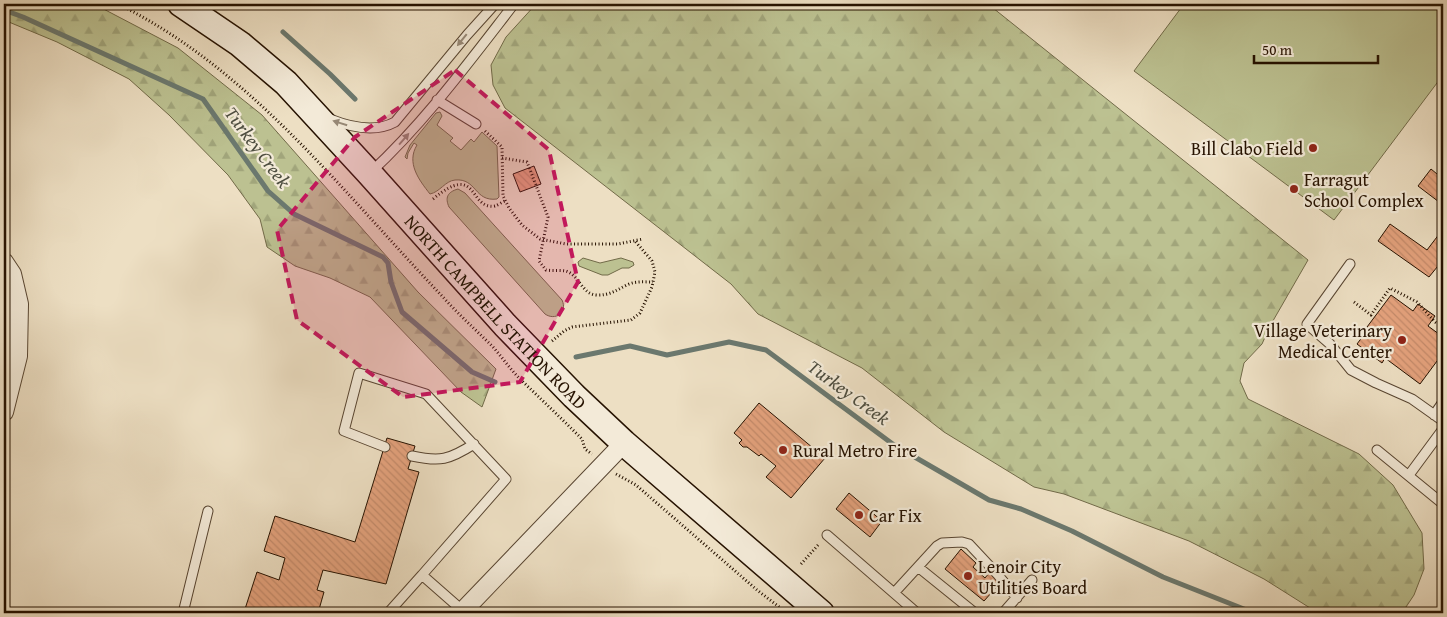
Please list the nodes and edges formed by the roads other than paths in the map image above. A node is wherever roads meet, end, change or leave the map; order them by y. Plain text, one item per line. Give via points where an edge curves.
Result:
1 (181, 4) edge
2 (495, 4) edge
3 (514, 4) edge
4 (437, 100) junction
5 (312, 111) junction
6 (476, 124) road end
7 (369, 173) junction
8 (4, 262) edge
9 (1350, 264) dead end
10 (1443, 402) edge
11 (4, 412) edge
12 (1434, 414) junction
13 (1443, 422) edge
14 (1443, 429) edge
15 (624, 443) junction
16 (474, 444) junction
17 (385, 447) dead end
18 (1377, 450) dead end
19 (412, 456) dead end
20 (1409, 475) junction
21 (1443, 504) edge
22 (208, 511) dead end
23 (827, 535) dead end
24 (918, 567) junction
25 (422, 575) junction
26 (1032, 580) dead end
27 (894, 593) junction
28 (1017, 598) junction
29 (462, 612) edge
30 (183, 613) edge
31 (388, 613) edge
32 (821, 613) edge
33 (917, 613) edge
34 (975, 613) edge
35 (1003, 613) edge

1 - 5 main road, NORTH CAMPBELL STATION ROAD via 240,44 286,83
2 -> 5 lane via 395,122 387,126 356,127
3 - 4 lane
4 - 6 lane
7 -> 4 lane via 394,150
5 - 7 main road, NORTH CAMPBELL STATION ROAD
7 - 15 main road, NORTH CAMPBELL STATION ROAD via 505,325
8 - 11 street via 12,274 19,304 18,356
9 - 12 lane via 1307,324 1330,344 1351,370 1412,399
10 - 12 lane
12 - 13 lane
14 - 20 lane
15 - 29 street
15 - 32 main road, NORTH CAMPBELL STATION ROAD
16 - 17 lane via 426,394 359,373 344,431
16 - 19 lane via 457,455 434,461
16 - 25 lane via 506,478
18 - 20 lane
20 - 21 lane
22 - 30 lane
23 - 27 lane
24 - 27 lane
24 - 28 lane via 942,543 969,544
24 - 34 lane
25 - 29 lane
25 - 31 lane
26 - 28 lane
27 - 33 lane
28 - 35 lane

